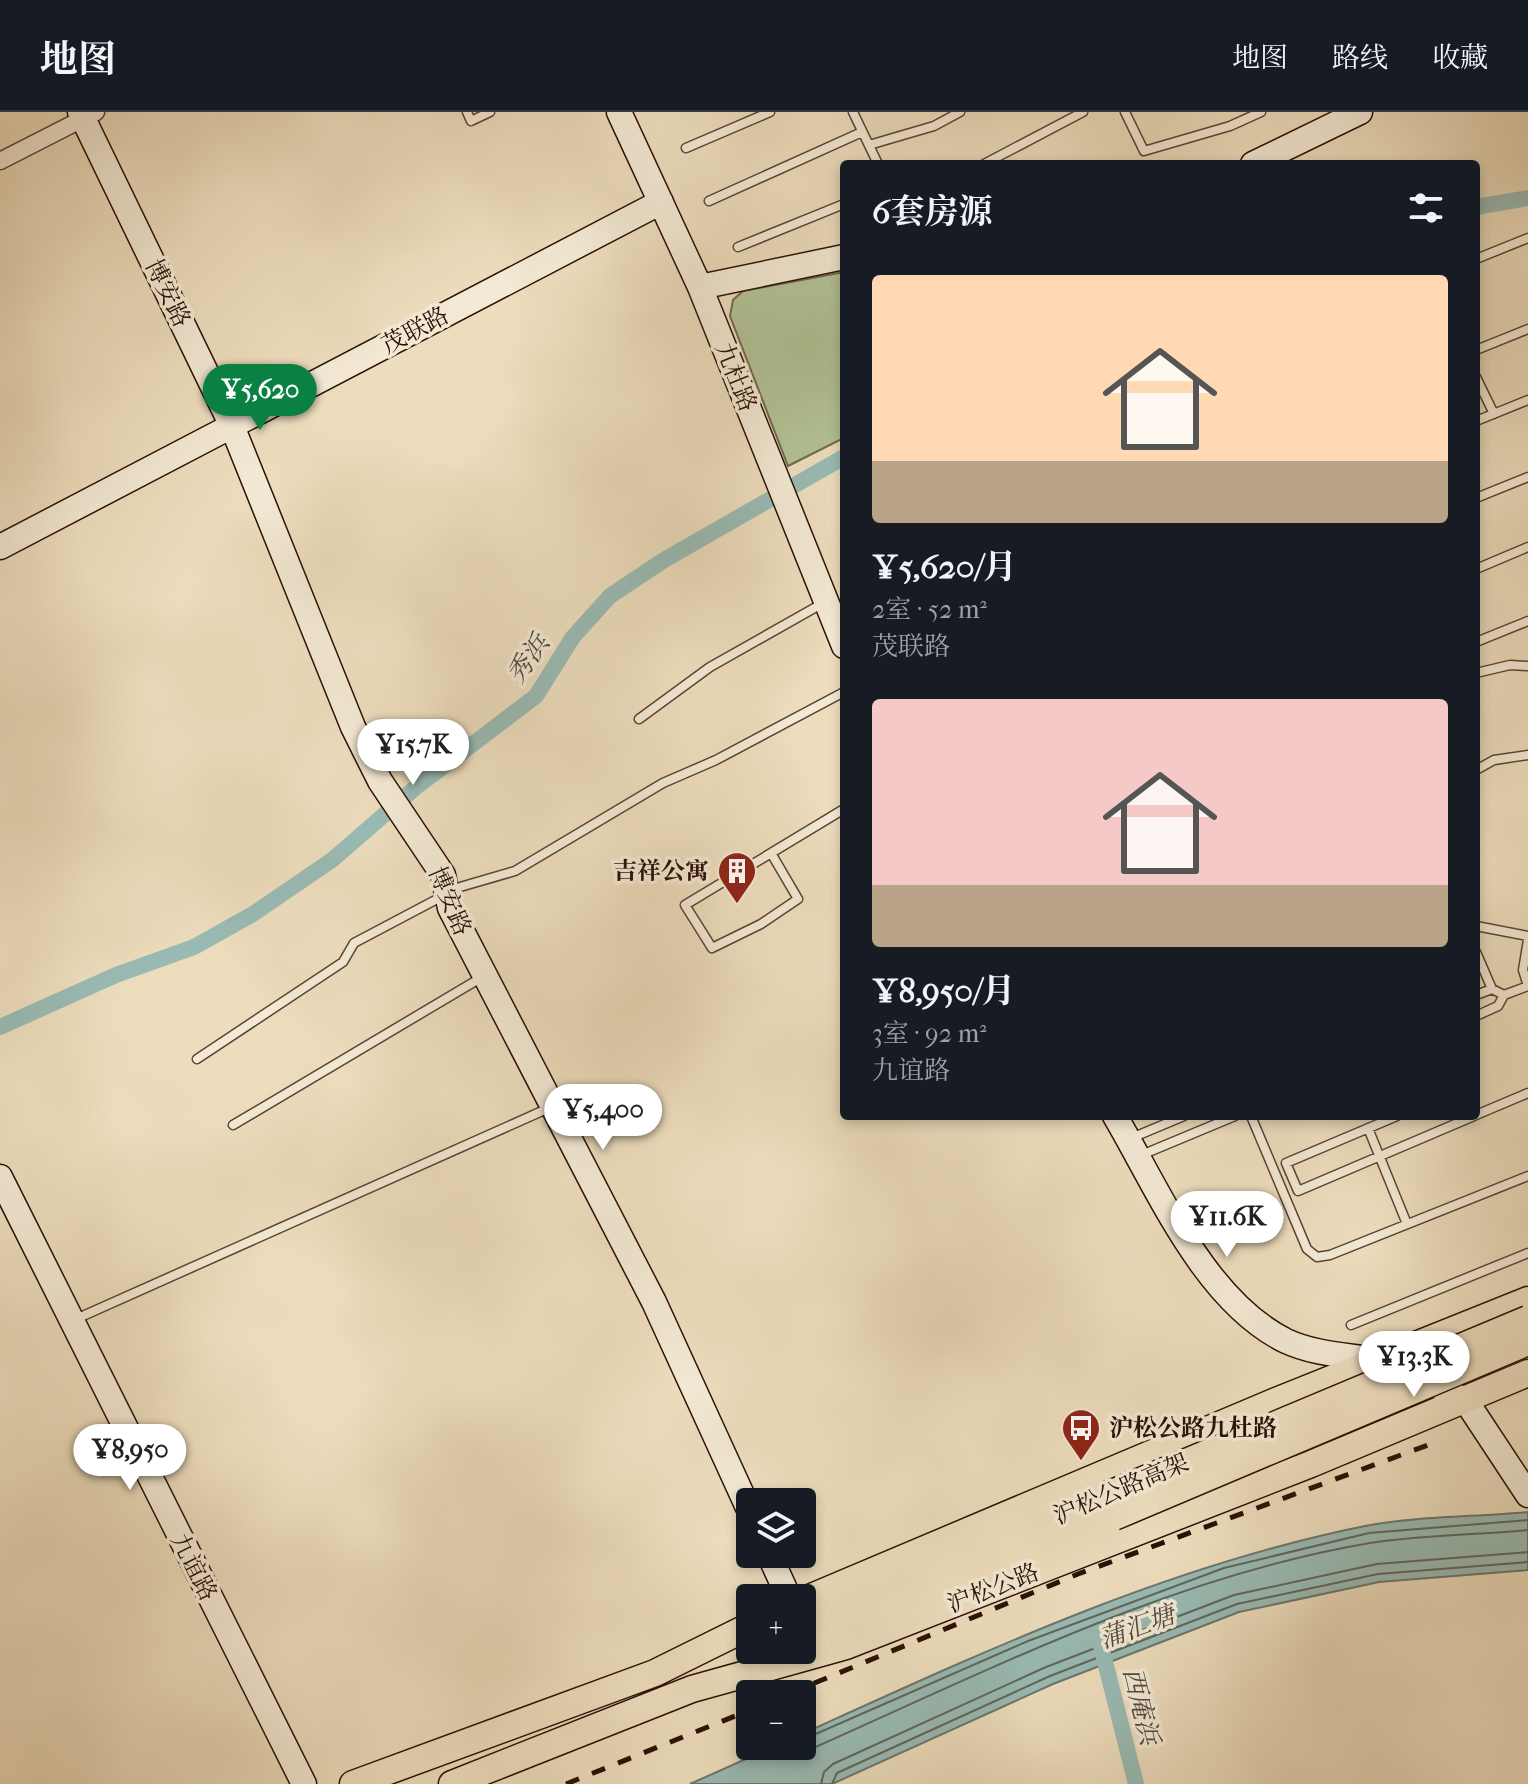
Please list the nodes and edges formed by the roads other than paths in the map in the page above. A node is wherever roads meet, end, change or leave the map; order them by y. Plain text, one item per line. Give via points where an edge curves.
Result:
1 (467, 112) edge
2 (490, 112) edge
3 (619, 112) edge
4 (770, 112) edge
5 (853, 112) edge
6 (960, 112) edge
7 (1083, 112) edge
8 (1125, 112) edge
9 (1261, 112) edge
10 (1360, 112) edge
11 (86, 114) edge
12 (862, 132) junction
13 (869, 145) junction
14 (686, 148) dead end
15 (876, 160) edge
16 (992, 160) edge
17 (1261, 160) edge
18 (0, 161) edge
19 (709, 201) dead end
20 (661, 202) junction
21 (840, 206) edge
22 (1528, 238) edge
23 (738, 247) dead end
24 (1480, 257) edge
25 (840, 258) edge
26 (700, 287) junction
27 (1528, 329) edge
28 (1480, 348) edge
29 (1480, 385) edge
30 (1528, 400) edge
31 (1494, 414) junction
32 (1480, 419) edge
33 (232, 426) junction
34 (1528, 477) edge
35 (1480, 496) edge
36 (0, 547) edge
37 (1528, 547) edge
38 (1480, 567) edge
39 (826, 601) junction
40 (1528, 621) edge
41 (840, 636) edge
42 (1480, 640) edge
43 (1528, 666) edge
44 (1480, 672) edge
45 (840, 694) edge
46 (639, 719) dead end
47 (1528, 755) edge
48 (1480, 768) edge
49 (840, 811) edge
50 (771, 853) junction
51 (447, 894) junction
52 (1480, 927) edge
53 (1528, 938) edge
54 (1480, 961) edge
55 (484, 975) junction
56 (1528, 986) edge
57 (1492, 989) junction
58 (1480, 994) edge
59 (1504, 995) junction
60 (1480, 1014) edge
61 (197, 1059) dead end
62 (1528, 1093) edge
63 (552, 1107) junction
64 (1480, 1113) edge
65 (1117, 1120) edge
66 (1178, 1120) edge
67 (1222, 1120) edge
68 (1253, 1120) edge
69 (1387, 1120) edge
70 (1464, 1120) edge
71 (233, 1125) dead end
72 (1368, 1128) junction
73 (1133, 1148) junction
74 (1379, 1156) junction
75 (1528, 1176) edge
76 (0, 1177) edge
77 (1407, 1224) junction
78 (1528, 1253) edge
79 (1528, 1300) edge
80 (1528, 1319) edge
81 (72, 1321) junction
82 (1351, 1325) dead end
83 (1528, 1342) edge
84 (1380, 1361) junction
85 (1528, 1373) edge
86 (1466, 1401) junction
87 (1524, 1482) edge
88 (739, 1488) edge
89 (1110, 1506) junction
90 (816, 1595) edge
91 (736, 1633) edge
92 (816, 1633) edge
93 (816, 1639) edge
94 (736, 1646) edge
95 (748, 1664) edge
96 (655, 1673) junction
97 (304, 1784) edge
98 (353, 1784) edge
99 (452, 1784) edge

1 - 2 lane via 471,121
3 - 20 street, 九杜路
4 - 14 lane
5 - 12 lane
6 - 13 lane via 934,126
7 - 16 lane
8 - 9 lane via 1144,151
10 - 17 street
11 - 18 street
11 - 33 street, 博安路
12 - 13 lane
12 - 19 lane
13 - 15 lane
20 - 26 street, 九杜路
20 - 33 street, 茂联路
21 - 23 lane
22 - 24 lane
25 - 26 street
26 - 39 street, 九杜路
27 - 28 lane
29 - 31 lane
30 - 31 lane
31 - 32 lane
33 - 36 street, 茂联路
33 - 51 street, 博安路 via 353,727 380,781 443,875
34 - 35 lane
37 - 38 lane
39 - 41 street, 九杜路
39 - 46 lane via 710,667
40 - 42 lane
43 - 44 lane
45 - 51 lane via 663,783 515,871
47 - 48 lane
49 - 50 lane
50 - 50 lane via 685,905 712,948 798,899
51 - 55 street, 博安路
51 - 61 lane via 354,943 343,962
52 - 53 lane
53 - 56 lane via 1523,970
54 - 57 lane
55 - 63 street, 博安路
55 - 71 lane
56 - 59 lane
57 - 58 lane
57 - 59 lane
59 - 60 lane via 1498,1006
62 - 64 lane
63 - 81 lane
63 - 88 street, 博安路 via 654,1302
65 - 73 street
66 - 73 lane
67 - 73 lane
68 - 77 lane via 1307,1249 1317,1257
69 - 72 lane
70 - 74 lane
72 - 74 lane
72 - 74 lane via 1286,1163 1298,1191
73 - 84 street via 1208,1274 1249,1316 1287,1341 1334,1356
74 - 77 lane
75 - 77 lane
76 - 81 street, 九谊路
78 - 82 lane
79 - 84 main road
80 - 89 main road, 沪松公路高架, bridge
81 - 97 street, 九谊路
83 - 89 main road, 沪松公路高架, bridge
84 - 86 street
84 - 90 main road
85 - 86 main road, 沪松公路
86 - 87 street
86 - 93 main road, 沪松公路 via 860,1640
89 - 92 main road, 沪松公路高架
91 - 96 main road
94 - 96 main road
95 - 99 main road, 沪松公路
96 - 98 main road

